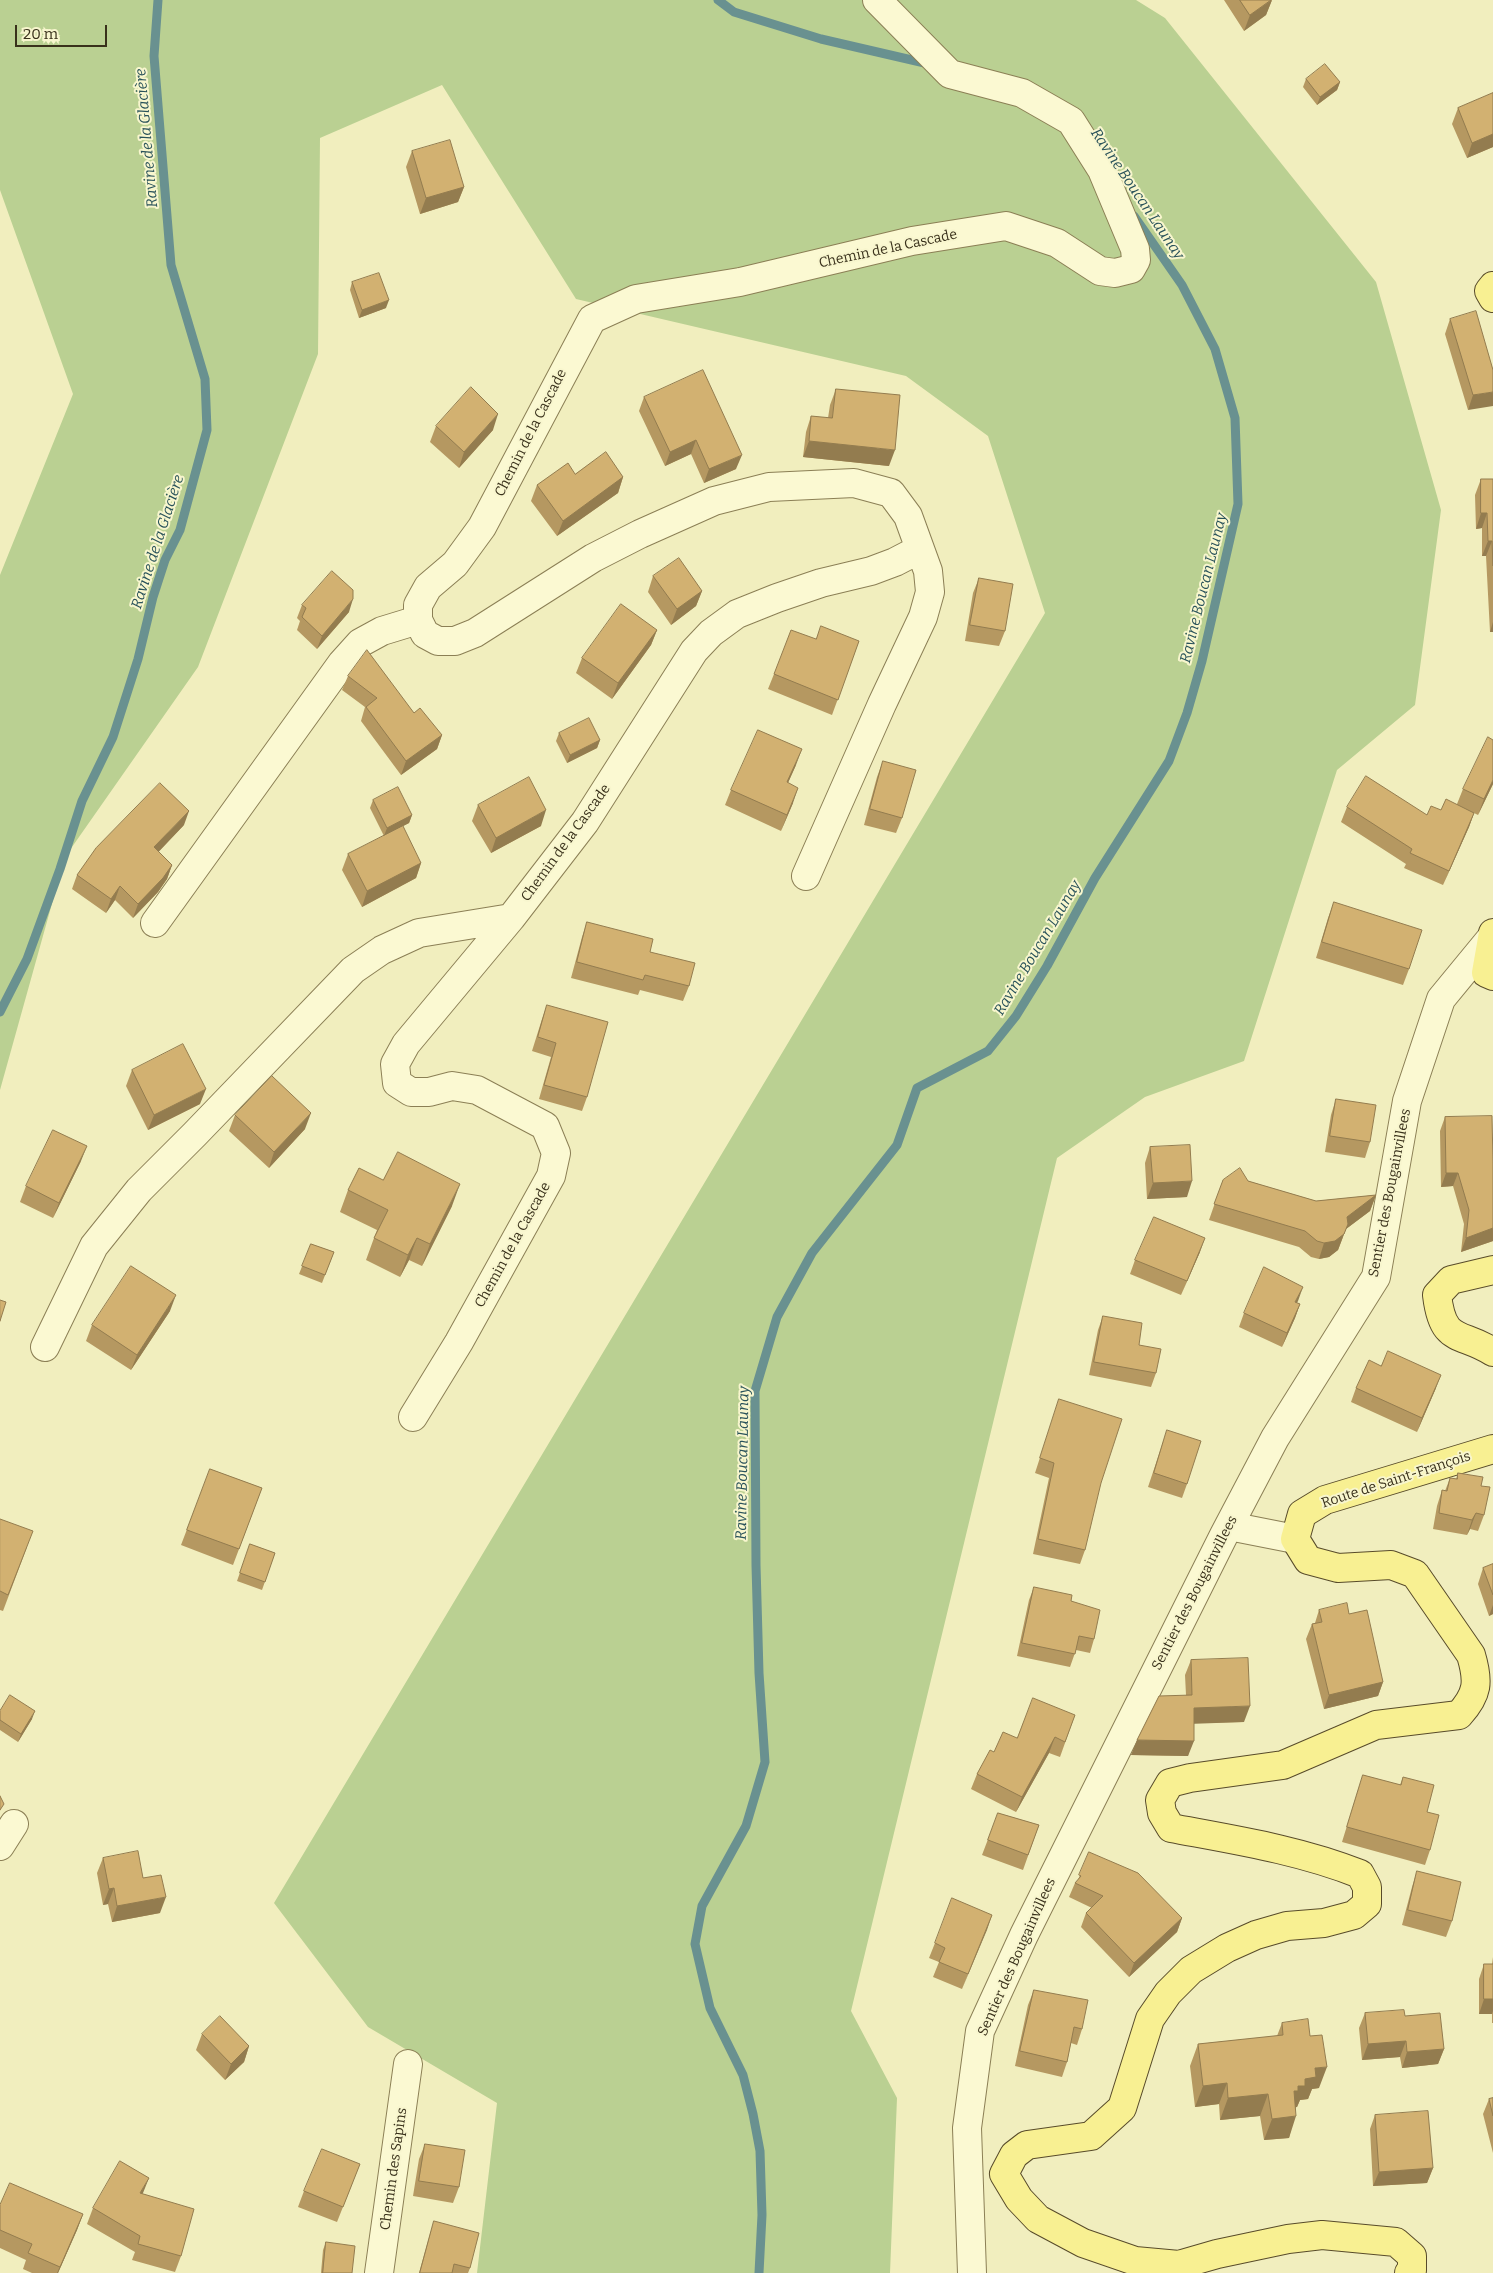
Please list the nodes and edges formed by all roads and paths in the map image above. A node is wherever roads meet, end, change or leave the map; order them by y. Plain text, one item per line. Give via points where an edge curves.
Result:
1 (877, 0) edge
2 (1493, 286) edge
3 (1493, 298) edge
4 (920, 549) junction
5 (418, 620) junction
6 (806, 876) dead end
7 (511, 918) junction
8 (155, 923) dead end
9 (1492, 935) edge
10 (1493, 976) edge
11 (1493, 1270) edge
12 (45, 1347) dead end
13 (1493, 1352) edge
14 (413, 1417) dead end
15 (1493, 1449) edge
16 (1229, 1526) junction
17 (1295, 1539) junction
18 (408, 2064) dead end
19 (1004, 2174) junction
20 (970, 2184) junction
21 (379, 2273) edge
22 (972, 2273) edge
23 (1409, 2273) edge

1 - 5 street, Chemin de la Cascade via 950,74 1022,93 1071,121 1102,170 1136,249 1136,260 1131,269 1115,273 1100,271 1057,242 1006,226 912,241 740,282 636,299 592,319 482,527 455,564 428,587 418,605
2 - 3 main road via 1489,291
4 - 5 street via 908,516 891,493 854,483 769,486 714,501 640,534 593,558 476,633 455,641 438,641 425,634
4 - 6 street via 928,571 930,592 924,617
4 - 7 street, Chemin de la Cascade via 871,571 820,583 737,614 711,633 694,651 585,822
5 - 8 street via 382,631 360,643 342,663
7 - 12 street via 420,933 382,950 353,970 138,1190 94,1246
7 - 14 street, Chemin de la Cascade via 406,1044 395,1064 397,1084 411,1092 429,1092 452,1086 477,1090 545,1126 556,1153 551,1176 459,1342
9 - 10 main road via 1486,973
9 - 16 street, Sentier des Bougainvillees via 1441,999 1407,1101 1376,1277 1275,1438
11 - 13 main road via 1451,1280 1438,1295 1440,1316 1453,1335
15 - 17 main road, Route de Saint-François via 1325,1500 1302,1514
16 - 17 street
16 - 20 street, Sentier des Bougainvillees via 1024,1935 980,2031 967,2128
17 - 19 main road via 1308,1560 1338,1568 1390,1565 1416,1574 1472,1655 1476,1689 1460,1715 1376,1725 1283,1765 1170,1783 1160,1800 1162,1813 1171,1828 1263,1845 1340,1866 1360,1874 1367,1887 1367,1904 1354,1915 1324,1923 1287,1926 1256,1935 1191,1970 1168,1993 1150,2019 1122,2108 1091,2136 1027,2146 1014,2155
18 - 21 street, Chemin des Sapins
19 - 20 street
19 - 23 main road via 1019,2200 1038,2219 1083,2243 1134,2261 1180,2265 1288,2239 1322,2235 1396,2242 1412,2256
20 - 22 street, Sentier des Bougainvillees

